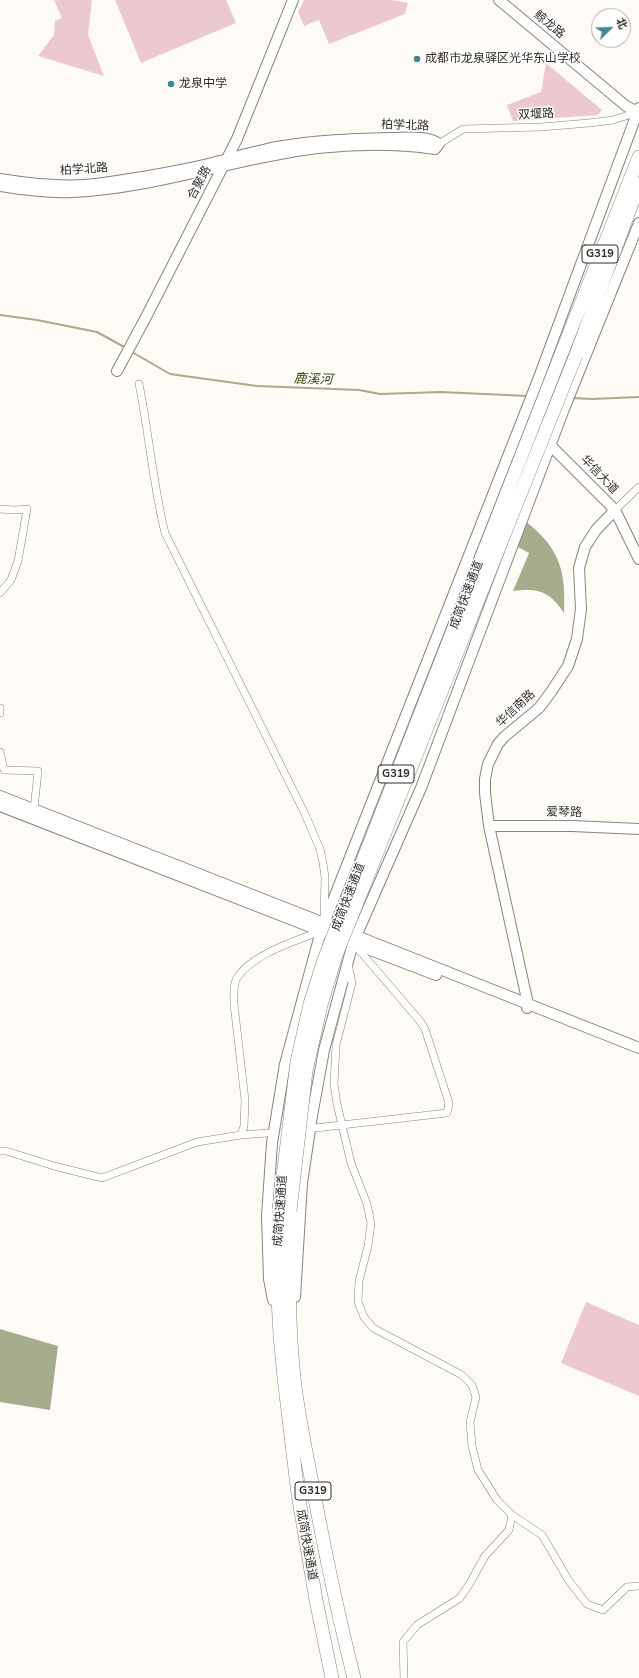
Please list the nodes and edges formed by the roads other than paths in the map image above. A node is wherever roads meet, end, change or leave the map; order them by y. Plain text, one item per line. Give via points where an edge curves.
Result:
1 (293, 0) edge
2 (499, 0) edge
3 (638, 111) edge
4 (439, 144) joint
5 (639, 156) edge
6 (225, 162) junction
7 (0, 179) edge
8 (639, 184) edge
9 (0, 186) edge
10 (639, 223) edge
11 (117, 371) dead end
12 (139, 384) dead end
13 (521, 424) junction
14 (552, 445) junction
15 (639, 487) edge
16 (0, 509) edge
17 (615, 510) junction
18 (639, 559) edge
19 (0, 593) edge
20 (0, 708) edge
21 (0, 713) edge
22 (0, 752) edge
23 (0, 796) edge
24 (0, 806) edge
25 (34, 809) junction
26 (489, 826) junction
27 (639, 829) edge
28 (322, 927) junction
29 (354, 939) junction
30 (348, 962) junction
31 (527, 1007) junction
32 (639, 1048) edge
33 (639, 1055) edge
34 (342, 1124) junction
35 (315, 1128) dead end
36 (267, 1133) dead end
37 (241, 1135) junction
38 (0, 1151) edge
39 (284, 1210) junction
40 (280, 1336) junction
41 (293, 1353) junction
42 (289, 1378) junction
43 (512, 1515) junction
44 (639, 1586) edge
45 (332, 1678) edge
46 (354, 1678) edge
47 (404, 1678) edge

1 - 6 street, 合聚路 via 238,139
2 - 3 street, 鲸龙路 via 626,106
3 - 4 street, 双堰路 via 613,120 541,127 463,129
3 - 13 street
4 - 6 street, 柏学北路 via 434,140 412,138 337,140 278,147
5 - 39 highway, 成简快速通道 / G319, bridge via 325,957 310,1004 297,1062
6 - 7 street, 柏学北路 via 76,186
6 - 9 street, 柏学北路 via 140,185 98,190 52,192
6 - 11 street, 合聚路
8 - 39 highway, 成简快速通道 / G319, bridge via 576,355 336,955 321,1005 306,1071
10 - 14 street via 564,408
12 - 28 street via 147,420 159,510 166,533 320,849 325,877
13 - 14 street, 华信大道
13 - 28 street
14 - 17 street, 华信大道
14 - 29 street via 421,788
15 - 17 street
16 - 19 street via 27,508 18,561 11,580
17 - 18 street, 华信大道
17 - 26 street, 华信南路 via 596,530 585,547 579,568 581,609 577,638 568,666 538,708 504,737 488,764 485,792
20 - 21 street
22 - 25 street via 4,770 38,771
23 - 25 street
24 - 28 street
25 - 28 street
26 - 27 street, 爱琴路
26 - 31 street, 华信南路
28 - 29 street
28 - 37 street via 254,960 242,970 236,981 234,1004 245,1100
28 - 40 street via 285,1064 272,1143 267,1216 269,1279
29 - 30 street
29 - 31 street
29 - 34 street via 425,1029 449,1110 447,1113
30 - 34 street via 352,982 336,1045 334,1068 334,1084
30 - 41 street via 324,1050 302,1183
31 - 32 street
31 - 33 street
34 - 35 street
34 - 43 street via 351,1163 368,1204 371,1224 359,1281 358,1302 364,1317 373,1328 462,1375 472,1385 476,1397 470,1422 478,1470 497,1500
36 - 37 street
37 - 38 street via 197,1142 102,1178
39 - 40 highway, 成简快速通道 / G319 via 277,1280
39 - 41 highway, 成简快速通道 / G319
40 - 42 highway, 成简快速通道 / G319
41 - 42 highway, 成简快速通道 / G319
42 - 45 highway, 成简快速通道 / G319 via 298,1494
42 - 46 highway, 成简快速通道 / G319
43 - 44 street via 542,1535 569,1581 587,1604 603,1610 627,1587
43 - 47 street via 509,1530 485,1556 460,1598 417,1625 403,1642

